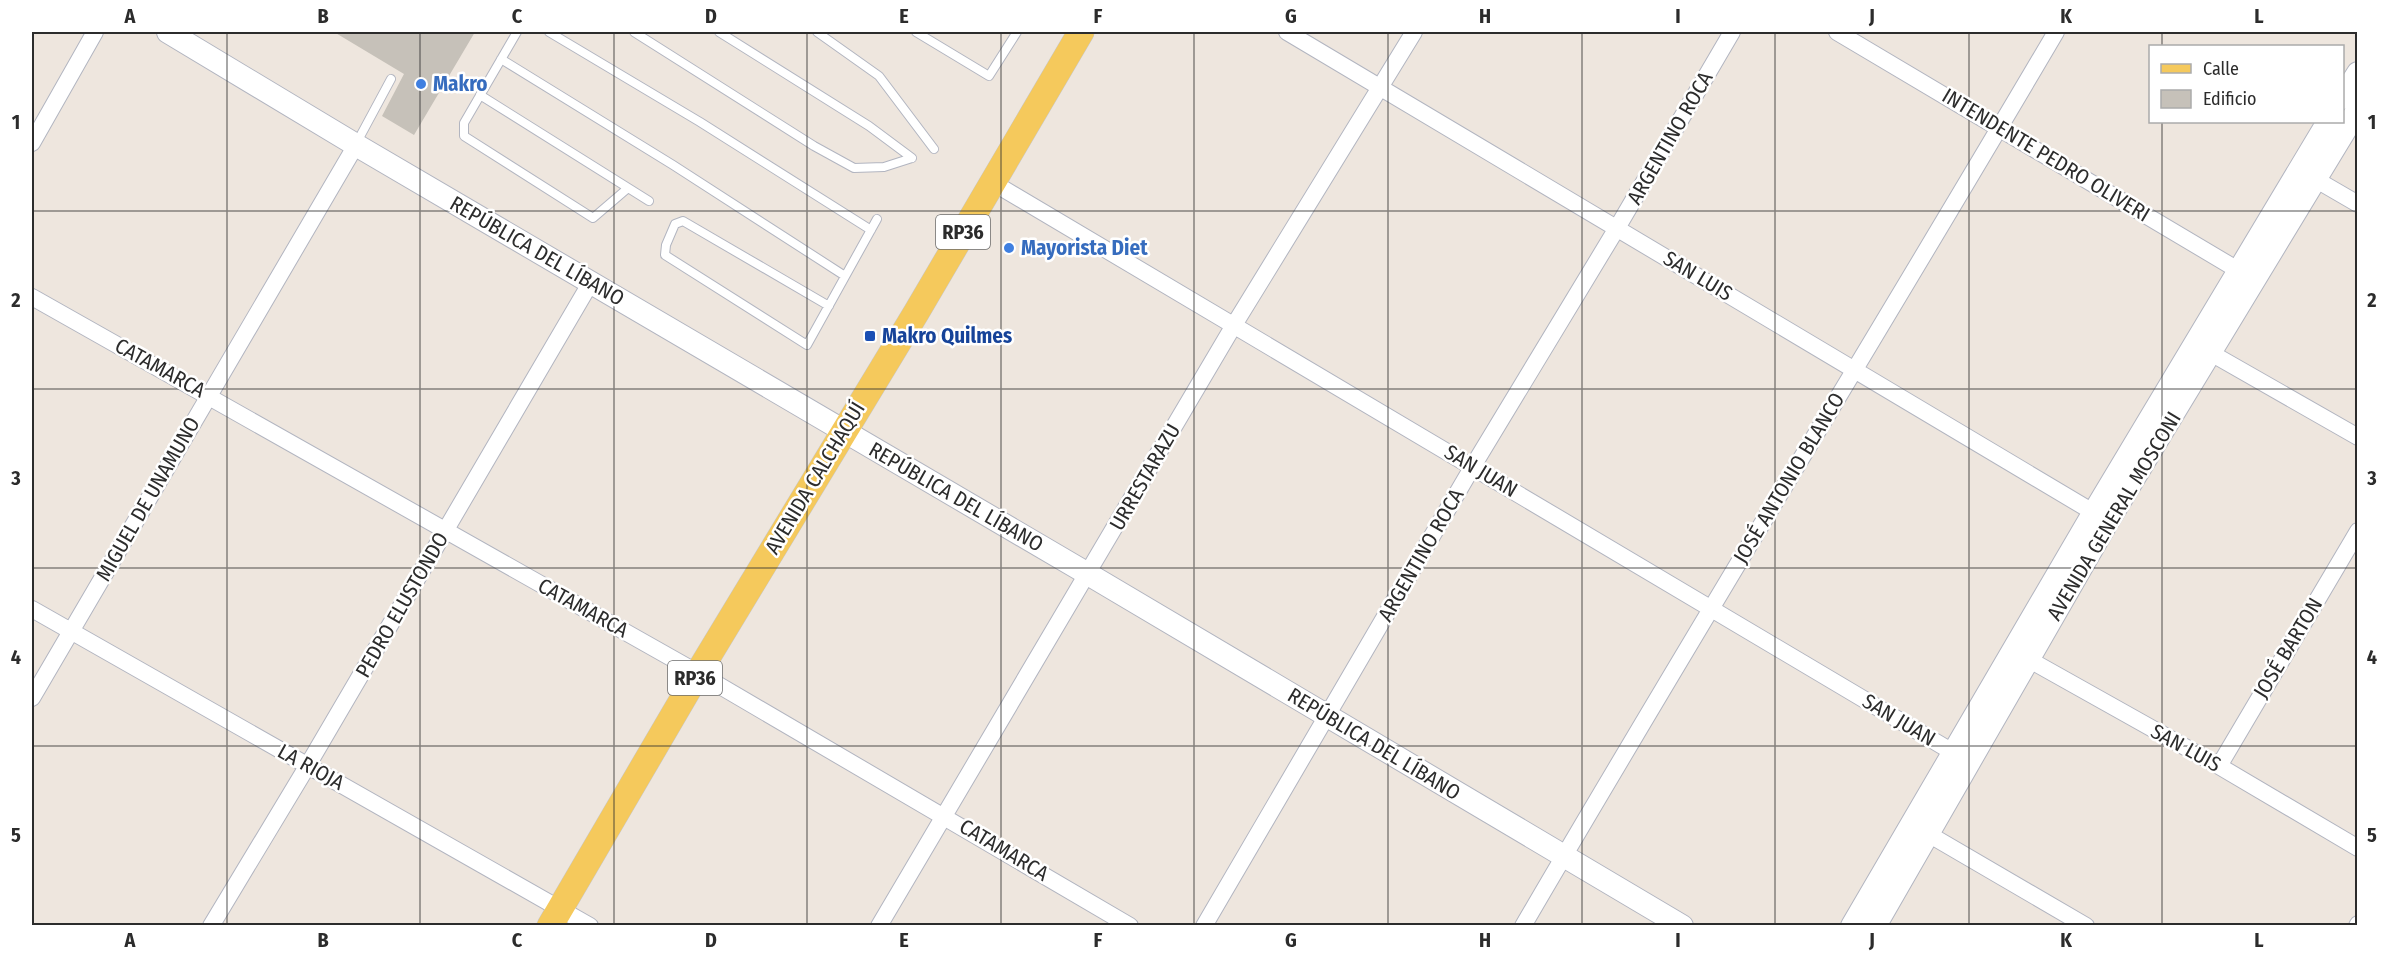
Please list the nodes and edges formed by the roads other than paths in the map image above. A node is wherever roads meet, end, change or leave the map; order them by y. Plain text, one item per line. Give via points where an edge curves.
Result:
1 (95, 32) edge
2 (168, 32) edge
3 (517, 32) edge
4 (549, 32) edge
5 (634, 32) edge
6 (719, 32) edge
7 (817, 32) edge
8 (916, 32) edge
9 (1017, 32) edge
10 (1287, 32) edge
11 (1414, 32) edge
12 (1732, 32) edge
13 (1838, 32) edge
14 (2056, 32) edge
15 (1073, 36) edge
16 (501, 59) junction
17 (2358, 73) edge
18 (391, 79) dead end
19 (1382, 86) junction
20 (480, 95) junction
21 (2344, 96) edge
22 (2358, 109) edge
23 (2328, 123) edge
24 (2000, 128) junction
25 (32, 143) edge
26 (356, 145) junction
27 (934, 149) dead end
28 (2307, 174) junction
29 (992, 182) junction
30 (628, 188) junction
31 (649, 201) dead end
32 (2358, 204) edge
33 (877, 219) dead end
34 (1617, 228) junction
35 (871, 230) junction
36 (2246, 275) junction
37 (845, 276) junction
38 (591, 282) junction
39 (32, 297) edge
40 (829, 306) junction
41 (1234, 325) junction
42 (2203, 348) junction
43 (1856, 369) junction
44 (208, 396) junction
45 (843, 432) junction
46 (2358, 437) edge
47 (1473, 466) junction
48 (2101, 517) junction
49 (445, 531) junction
50 (2358, 531) edge
51 (1088, 574) junction
52 (1711, 607) junction
53 (32, 609) edge
54 (71, 632) junction
55 (2021, 655) junction
56 (698, 673) junction
57 (32, 698) edge
58 (1327, 715) junction
59 (1962, 758) junction
60 (309, 765) junction
61 (2219, 766) junction
62 (945, 816) junction
63 (1920, 830) junction
64 (2358, 848) edge
65 (1563, 857) junction
66 (555, 917) edge
67 (211, 926) edge
68 (590, 926) edge
69 (879, 926) edge
70 (1130, 926) edge
71 (1204, 926) edge
72 (1523, 926) edge
73 (1682, 926) edge
74 (1852, 926) edge
75 (1875, 926) edge
76 (2086, 926) edge

1 - 25 street
2 - 26 street, REPÚBLICA DEL LÍBANO
3 - 16 lane
4 - 35 lane
5 - 6 lane via 854,168 884,167 912,158
7 - 27 lane via 879,76
8 - 9 lane via 989,76
10 - 19 street, SAN LUIS
11 - 19 street, URRESTARAZU
12 - 34 street, ARGENTINO ROCA
13 - 24 street, INTENDENTE PEDRO OLIVERI
14 - 24 street, JOSÉ ANTONIO BLANCO
15 - 29 main road, AVENIDA CALCHAQUÍ / RP36 via 1059,68
16 - 20 lane
16 - 37 lane
17 - 21 street
18 - 26 lane
19 - 34 street, SAN LUIS
19 - 41 street, URRESTARAZU
20 - 30 lane
20 - 30 lane via 464,123 464,136 593,218
22 - 28 street, AVENIDA GENERAL MOSCONI
23 - 28 street, AVENIDA GENERAL MOSCONI
24 - 36 street, INTENDENTE PEDRO OLIVERI
24 - 43 street, JOSÉ ANTONIO BLANCO
26 - 38 street, REPÚBLICA DEL LÍBANO
26 - 44 street, MIGUEL DE UNAMUNO
28 - 32 street
28 - 36 street, AVENIDA GENERAL MOSCONI
29 - 41 street, SAN JUAN
29 - 45 main road, AVENIDA CALCHAQUÍ / RP36
30 - 31 lane
33 - 35 lane
34 - 43 street, SAN LUIS
34 - 47 street, ARGENTINO ROCA
35 - 37 lane
36 - 42 street, AVENIDA GENERAL MOSCONI
37 - 40 lane
38 - 45 street, REPÚBLICA DEL LÍBANO
38 - 49 street, PEDRO ELUSTONDO
39 - 44 street, CATAMARCA
40 - 40 lane via 683,221 675,224 666,255 807,345
41 - 47 street, SAN JUAN
41 - 51 street, URRESTARAZU
42 - 46 street
42 - 48 street, AVENIDA GENERAL MOSCONI
43 - 48 street, SAN LUIS
43 - 52 street, JOSÉ ANTONIO BLANCO
44 - 49 street, CATAMARCA
44 - 54 street, MIGUEL DE UNAMUNO
45 - 51 street, REPÚBLICA DEL LÍBANO
45 - 56 main road, AVENIDA CALCHAQUÍ / RP36
47 - 52 street, SAN JUAN
47 - 58 street, ARGENTINO ROCA
48 - 55 street, AVENIDA GENERAL MOSCONI
49 - 56 street, CATAMARCA
49 - 60 street, PEDRO ELUSTONDO
50 - 61 street, JOSÉ BARTON
51 - 58 street, REPÚBLICA DEL LÍBANO
51 - 62 street, URRESTARAZU
52 - 59 street, SAN JUAN
52 - 65 street, JOSÉ ANTONIO BLANCO
53 - 54 street, LA RIOJA
54 - 57 street, MIGUEL DE UNAMUNO
54 - 60 street, LA RIOJA
55 - 59 street, AVENIDA GENERAL MOSCONI
55 - 61 street, SAN LUIS
56 - 62 street, CATAMARCA
56 - 66 main road, AVENIDA CALCHAQUÍ / RP36
58 - 65 street, REPÚBLICA DEL LÍBANO
58 - 71 street, ARGENTINO ROCA
59 - 63 street, AVENIDA GENERAL MOSCONI
60 - 66 street, LA RIOJA
60 - 67 street, PEDRO ELUSTONDO
61 - 64 street, SAN LUIS
62 - 69 street, URRESTARAZU
62 - 70 street, CATAMARCA
63 - 74 street, AVENIDA GENERAL MOSCONI
63 - 75 street, AVENIDA GENERAL MOSCONI
63 - 76 street
65 - 72 street, JOSÉ ANTONIO BLANCO
65 - 73 street, REPÚBLICA DEL LÍBANO
66 - 68 street, LA RIOJA

